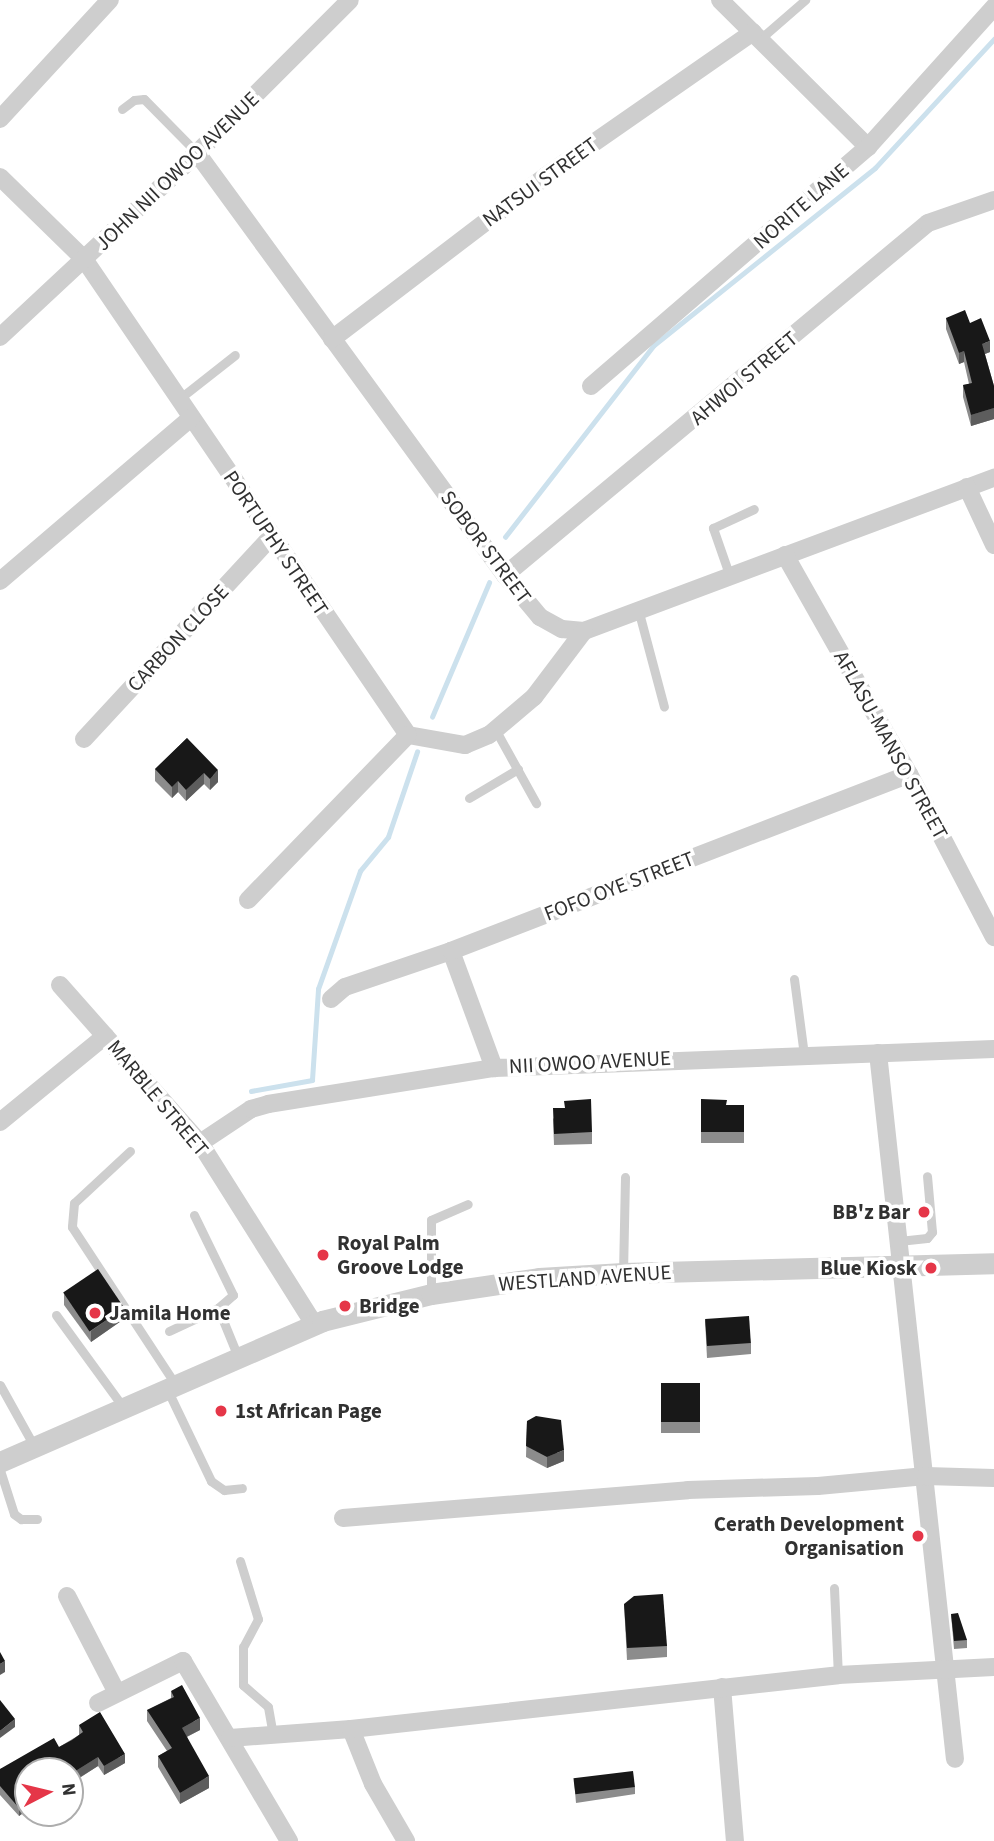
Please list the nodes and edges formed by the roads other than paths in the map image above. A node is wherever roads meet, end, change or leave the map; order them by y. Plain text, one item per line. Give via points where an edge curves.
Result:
1 (110, 0) edge
2 (350, 0) edge
3 (720, 0) edge
4 (804, 0) edge
5 (994, 8) edge
6 (756, 35) junction
7 (122, 110) dead end
8 (0, 119) edge
9 (868, 147) junction
10 (197, 153) junction
11 (0, 177) edge
12 (994, 200) edge
13 (84, 260) junction
14 (0, 337) edge
15 (332, 339) junction
16 (235, 355) dead end
17 (591, 386) dead end
18 (178, 399) junction
19 (191, 418) junction
20 (994, 478) edge
21 (967, 487) junction
22 (754, 509) dead end
23 (271, 537) junction
24 (994, 545) edge
25 (785, 555) junction
26 (505, 575) junction
27 (729, 575) junction
28 (0, 581) edge
29 (638, 607) junction
30 (584, 631) junction
31 (664, 707) dead end
32 (495, 730) junction
33 (408, 735) junction
34 (84, 739) dead end
35 (518, 769) junction
36 (909, 774) junction
37 (469, 798) dead end
38 (536, 803) dead end
39 (248, 900) dead end
40 (994, 937) edge
41 (451, 951) junction
42 (794, 979) dead end
43 (60, 985) dead end
44 (331, 999) dead end
45 (105, 1036) junction
46 (994, 1049) edge
47 (878, 1053) junction
48 (804, 1055) junction
49 (494, 1068) junction
50 (0, 1122) edge
51 (200, 1143) junction
52 (130, 1151) dead end
53 (927, 1176) dead end
54 (625, 1177) dead end
55 (468, 1204) dead end
56 (194, 1215) dead end
57 (899, 1241) junction
58 (994, 1263) edge
59 (902, 1265) junction
60 (623, 1273) junction
61 (431, 1294) junction
62 (218, 1308) junction
63 (56, 1315) dead end
64 (314, 1324) junction
65 (169, 1331) dead end
66 (238, 1357) junction
67 (0, 1385) edge
68 (172, 1387) junction
69 (124, 1409) junction
70 (34, 1446) junction
71 (0, 1462) edge
72 (0, 1470) edge
73 (926, 1476) junction
74 (994, 1478) edge
75 (242, 1488) dead end
76 (343, 1518) dead end
77 (37, 1519) dead end
78 (240, 1561) dead end
79 (834, 1588) dead end
80 (66, 1596) dead end
81 (948, 1667) junction
82 (994, 1668) edge
83 (838, 1675) junction
84 (722, 1687) junction
85 (117, 1693) junction
86 (98, 1703) dead end
87 (351, 1729) junction
88 (273, 1735) junction
89 (230, 1738) junction
90 (955, 1759) dead end
91 (289, 1841) edge
92 (407, 1841) edge
93 (735, 1841) edge

1 - 8 street
2 - 10 street, JOHN NII OWOO AVENUE
3 - 6 street
4 - 6 lane
5 - 9 street, NORITE LANE
6 - 9 street
6 - 15 street, NATSUI STREET via 545,176
7 - 10 lane via 134,100 144,99
9 - 17 street, NORITE LANE
10 - 13 street, JOHN NII OWOO AVENUE
10 - 15 street, SOBOR STREET
11 - 13 street, PORTUPHY STREET
12 - 26 street, AHWOI STREET via 928,223
13 - 14 street, JOHN NII OWOO AVENUE
13 - 18 street, PORTUPHY STREET
15 - 26 street, SOBOR STREET
16 - 18 lane
18 - 19 street, PORTUPHY STREET
19 - 23 street, PORTUPHY STREET
19 - 28 street
20 - 21 street
21 - 24 street
21 - 25 street
22 - 27 lane via 713,528
23 - 33 street, PORTUPHY STREET
23 - 34 street, CARBON CLOSE
25 - 27 street
25 - 36 street, AFLASU-MANSO STREET
26 - 30 street, SOBOR STREET via 540,617 562,629
27 - 29 street
29 - 30 street
29 - 31 lane
30 - 32 street via 534,697
32 - 33 street via 465,745
32 - 35 lane
33 - 39 street
35 - 37 lane
35 - 38 lane
36 - 40 street, AFLASU-MANSO STREET
36 - 41 street, FOFO OYE STREET
41 - 44 street, FOFO OYE STREET via 345,987
41 - 49 street
42 - 48 lane
43 - 45 street, MARBLE STREET
45 - 50 street
45 - 51 street, MARBLE STREET
46 - 47 street, NII OWOO AVENUE
47 - 48 street, NII OWOO AVENUE
47 - 57 street
48 - 49 street, NII OWOO AVENUE
49 - 51 street, NII OWOO AVENUE via 268,1104 251,1109
51 - 64 street, MARBLE STREET
52 - 68 lane via 74,1203 72,1227
53 - 57 lane via 932,1232 927,1238
54 - 60 lane
55 - 61 lane via 431,1220
56 - 62 lane via 232,1287 233,1295
57 - 59 street
58 - 59 street, WESTLAND AVENUE
59 - 60 street, WESTLAND AVENUE
59 - 73 street
60 - 61 street, WESTLAND AVENUE via 539,1278
61 - 64 street, WESTLAND AVENUE
62 - 65 lane
62 - 66 lane
63 - 69 lane
64 - 66 street, WESTLAND AVENUE
66 - 68 street, WESTLAND AVENUE
67 - 70 lane
68 - 69 street, WESTLAND AVENUE
68 - 75 lane via 211,1481 224,1490
69 - 70 street, WESTLAND AVENUE
70 - 71 street, WESTLAND AVENUE
72 - 77 lane via 14,1514
73 - 74 street
73 - 76 street
73 - 81 street
78 - 88 lane via 258,1619 243,1647 243,1685 268,1707
79 - 83 lane
80 - 85 street
81 - 82 street
81 - 83 street
81 - 90 street
83 - 84 street
84 - 87 street
84 - 93 street
85 - 86 street
85 - 89 street via 183,1661
87 - 88 street
87 - 92 street via 373,1784
88 - 89 street
89 - 91 street

